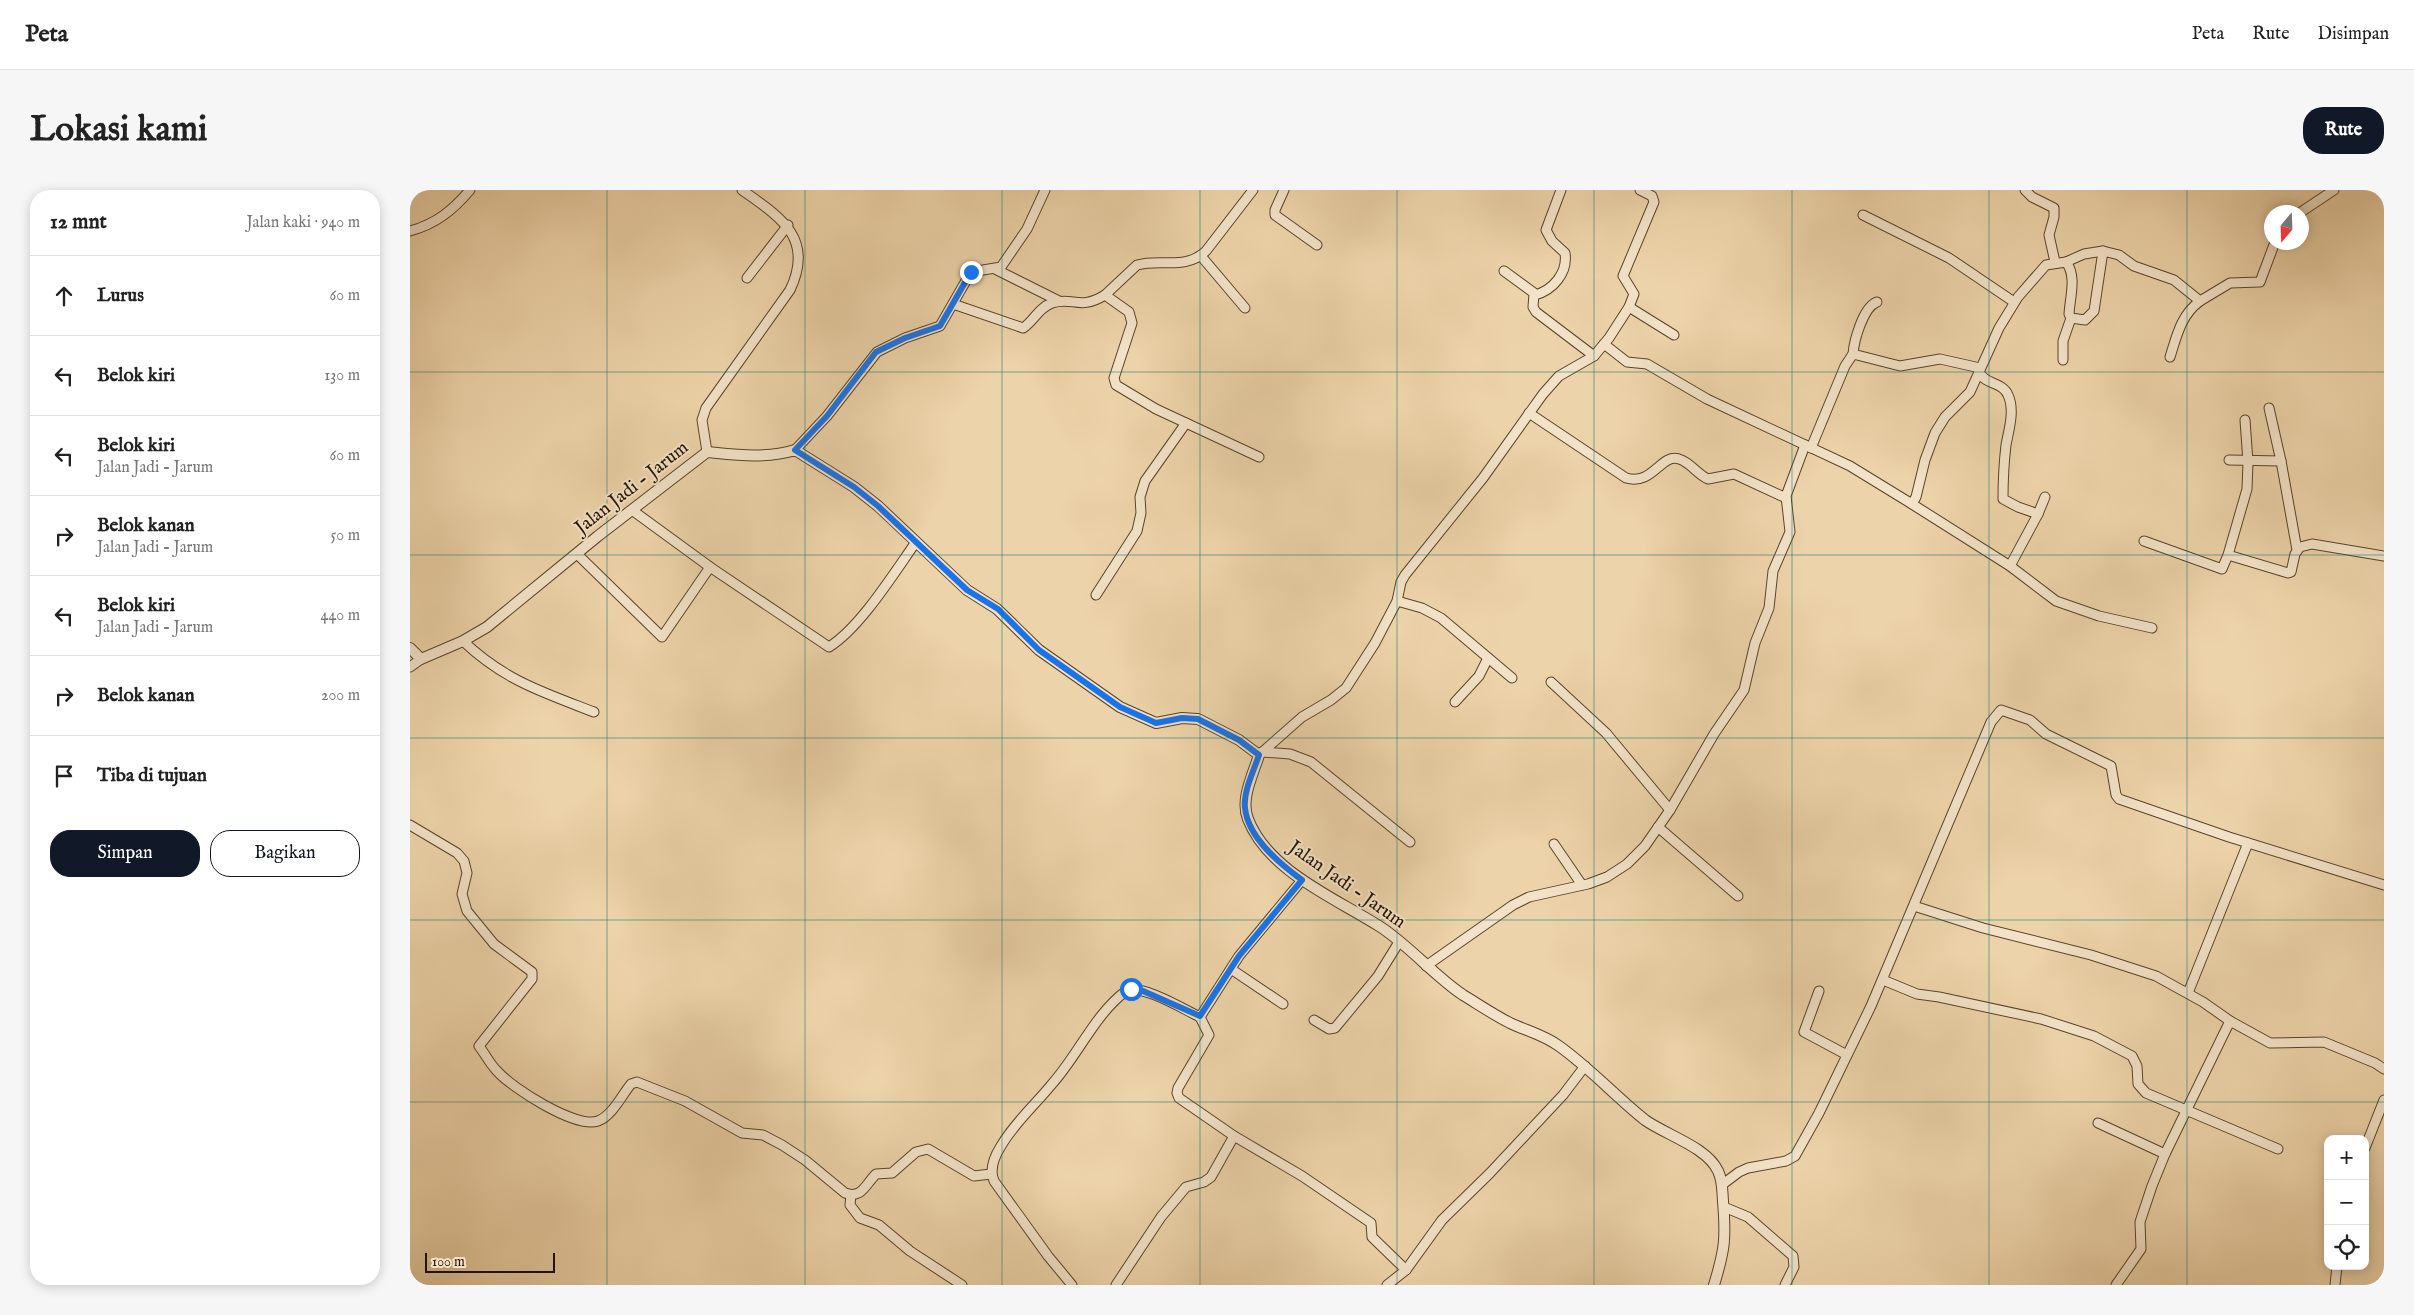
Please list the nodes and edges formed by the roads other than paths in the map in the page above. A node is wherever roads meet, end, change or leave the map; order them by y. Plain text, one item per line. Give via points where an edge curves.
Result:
1 (470, 190) edge
2 (742, 190) edge
3 (1045, 190) edge
4 (1253, 190) edge
5 (1284, 190) edge
6 (1561, 190) edge
7 (1640, 190) edge
8 (2025, 190) edge
9 (2334, 190) edge
10 (2309, 207) edge
11 (1863, 215) dead end
12 (788, 225) junction
13 (410, 231) edge
14 (1317, 245) dead end
15 (2272, 250) edge
16 (2103, 251) junction
17 (1202, 256) junction
18 (2055, 262) junction
19 (2066, 262) junction
20 (995, 269) junction
21 (1504, 272) dead end
22 (747, 278) dead end
23 (1105, 296) junction
24 (1535, 296) junction
25 (2200, 300) junction
26 (1059, 301) junction
27 (1877, 302) dead end
28 (2014, 302) junction
29 (953, 304) junction
30 (1629, 307) junction
31 (1245, 308) dead end
32 (2071, 318) junction
33 (1674, 335) dead end
34 (1604, 344) junction
35 (1853, 354) junction
36 (1594, 356) junction
37 (2170, 357) dead end
38 (2063, 360) dead end
39 (1979, 370) junction
40 (2269, 408) dead end
41 (1529, 413) junction
42 (2245, 420) dead end
43 (1186, 423) junction
44 (1808, 447) junction
45 (795, 450) junction
46 (707, 452) junction
47 (1259, 457) dead end
48 (2229, 460) dead end
49 (2281, 461) junction
50 (2248, 462) junction
51 (2045, 497) dead end
52 (1786, 498) junction
53 (1912, 504) junction
54 (632, 510) junction
55 (2038, 514) junction
56 (2144, 541) dead end
57 (916, 542) junction
58 (2297, 550) junction
59 (577, 554) junction
60 (2228, 555) junction
61 (2384, 556) edge
62 (2010, 566) junction
63 (710, 567) junction
64 (1096, 595) dead end
65 (1397, 600) junction
66 (2152, 628) dead end
67 (463, 641) junction
68 (410, 648) edge
69 (1488, 658) junction
70 (421, 659) junction
71 (410, 667) edge
72 (1512, 678) dead end
73 (1552, 682) dead end
74 (1455, 702) dead end
75 (594, 712) dead end
76 (1261, 754) junction
77 (1670, 810) junction
78 (410, 825) edge
79 (1658, 827) junction
80 (1410, 842) dead end
81 (2248, 843) junction
82 (1554, 844) dead end
83 (1302, 880) junction
84 (1582, 885) junction
85 (2384, 886) edge
86 (1738, 896) dead end
87 (1914, 906) junction
88 (1399, 942) junction
89 (1426, 966) junction
90 (1231, 969) junction
91 (1882, 980) junction
92 (1819, 991) dead end
93 (2188, 993) junction
94 (1283, 1004) dead end
95 (1200, 1016) junction
96 (1314, 1020) dead end
97 (2230, 1021) junction
98 (1847, 1055) junction
99 (1584, 1066) junction
100 (2384, 1069) edge
101 (2384, 1100) edge
102 (2186, 1111) junction
103 (2098, 1122) dead end
104 (1234, 1136) junction
105 (2369, 1138) edge
106 (2278, 1148) dead end
107 (2165, 1154) junction
108 (991, 1174) junction
109 (1723, 1184) junction
110 (851, 1195) junction
111 (1724, 1208) junction
112 (1406, 1270) junction
113 (2337, 1270) edge
114 (962, 1285) edge
115 (1072, 1285) edge
116 (1116, 1285) edge
117 (1387, 1285) edge
118 (1714, 1285) edge
119 (1785, 1285) edge
120 (2116, 1285) edge
121 (2335, 1285) edge

1 - 13 street via 446,215
2 - 12 street
3 - 20 street via 1027,229 1000,267
4 - 17 street
5 - 14 street via 1275,215
6 - 24 street via 1546,230 1565,253 1565,266 1548,291
7 - 30 street via 1652,196 1654,202 1623,276 1634,292
8 - 18 street via 2054,208 2049,235
9 - 10 street
11 - 28 street via 1949,258
12 - 22 street
12 - 46 street via 799,260 797,275 790,290 706,408 702,420
15 - 25 street via 2260,282 2230,283
16 - 19 street via 2084,254
16 - 25 street via 2174,280
16 - 32 street via 2093,314 2085,320
17 - 23 street via 1182,263 1137,265
17 - 31 street
18 - 19 street
18 - 28 street via 2038,272
19 - 32 street via 2072,275
20 - 26 street
20 - 29 street via 971,272
21 - 24 street via 1529,288
23 - 26 street via 1089,304
23 - 43 street via 1132,316 1114,378 1116,385
24 - 36 street via 1533,307 1536,312
25 - 37 street via 2184,319
26 - 29 street via 1040,309 1023,328
27 - 35 street via 1867,311
28 - 39 street
29 - 45 street via 940,326 876,352 827,416
30 - 33 street
30 - 34 street
32 - 38 street via 2063,341
34 - 36 street
34 - 44 street via 1627,362 1648,364 1707,399
35 - 39 street via 1900,366 1940,358
35 - 44 street
36 - 41 street via 1559,376
39 - 53 street via 1968,395 1945,417 1935,434
39 - 55 street via 1988,382 2008,392 2010,400 2003,499
40 - 49 street
41 - 52 street via 1626,478 1636,481 1678,458 1708,479 1734,474
41 - 65 street via 1483,478 1403,578
42 - 50 street
43 - 47 street
43 - 64 street via 1146,481 1140,497 1137,531
44 - 52 street
44 - 53 street via 1850,466
45 - 46 street, Jalan Jadi - Jarum via 757,457
45 - 57 street via 854,487
46 - 54 street, Jalan Jadi - Jarum
48 - 50 street
49 - 50 street
49 - 58 street
50 - 60 street via 2247,489
51 - 55 street
52 - 77 street via 1790,532 1773,570 1769,608 1755,643 1744,690
53 - 62 street
54 - 59 street, Jalan Jadi - Jarum
54 - 63 street
55 - 62 street
56 - 60 street via 2222,569
57 - 63 street via 879,595 829,647
57 - 76 street via 967,590 998,609 1039,650 1120,707 1156,723 1182,718 1198,719
58 - 60 street via 2288,573
58 - 61 street via 2312,544
59 - 63 street via 662,637
59 - 67 street, Jalan Jadi - Jarum via 488,627
62 - 66 street via 2056,601 2099,616
65 - 69 street via 1441,618
65 - 76 street via 1375,643 1346,688 1302,717
67 - 70 street, Jalan Jadi - Jarum
67 - 75 street via 485,661 514,680
68 - 70 street
69 - 72 street
69 - 74 street via 1479,676
70 - 71 street
73 - 77 street via 1606,733
76 - 80 street via 1290,754 1311,762
76 - 83 street, Jalan Jadi - Jarum via 1244,808 1255,834 1273,856
77 - 79 street
78 - 110 street via 464,861 467,874 462,894 466,911 494,944 532,972 532,979 479,1046 497,1071 520,1091 568,1115 593,1122 605,1117 637,1082 685,1101 742,1133 763,1135 776,1141
79 - 84 street via 1627,864 1607,877
79 - 86 street
81 - 85 street
81 - 87 street via 2119,799 2111,766 2046,734 2030,720 2003,710 1991,722
81 - 93 street
82 - 84 street
83 - 88 street, Jalan Jadi - Jarum via 1381,927
83 - 90 street
84 - 89 street via 1529,897 1513,905
87 - 91 street
87 - 93 street via 1982,928 2138,969
88 - 89 street, Jalan Jadi - Jarum
88 - 96 street via 1378,976 1335,1028 1329,1029
89 - 99 street, Jalan Jadi - Jarum via 1464,995 1508,1021 1544,1037
90 - 94 street
90 - 95 street
91 - 98 street
91 - 102 street via 1917,994 2041,1019 2094,1036 2132,1056 2140,1088
92 - 98 street via 1804,1032
93 - 97 street
95 - 104 street via 1209,1035 1178,1088 1178,1096
95 - 108 street via 1136,989 1119,996 1054,1083 1019,1119 999,1150
97 - 100 street via 2270,1043 2324,1042
97 - 102 street
98 - 109 street via 1795,1156 1791,1160 1748,1168
99 - 109 street, Jalan Jadi - Jarum via 1646,1120 1711,1162 1718,1169
99 - 112 street via 1563,1095 1442,1220
101 - 105 street
102 - 106 street
102 - 107 street
103 - 107 street
104 - 112 street via 1302,1176 1371,1223 1372,1237
104 - 116 street via 1211,1177 1186,1187
107 - 120 street via 2140,1222 2141,1249
108 - 110 street via 974,1176 936,1153 924,1150 916,1152 894,1172 876,1174 861,1193
108 - 115 street
109 - 111 street, Jalan Jadi - Jarum
110 - 114 street via 850,1206 860,1218 879,1225 910,1251
111 - 118 street, Jalan Jadi - Jarum via 1725,1243
111 - 119 street via 1748,1217 1792,1256 1794,1267
112 - 117 street
113 - 121 street

